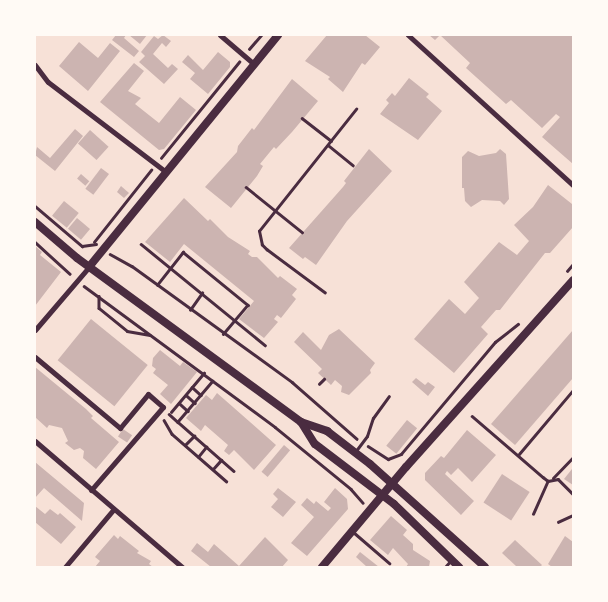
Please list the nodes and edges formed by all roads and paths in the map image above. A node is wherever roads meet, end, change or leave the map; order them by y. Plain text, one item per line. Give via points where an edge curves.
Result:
1 (220, 35) edge
2 (261, 35) edge
3 (278, 35) edge
4 (408, 35) edge
5 (249, 50) dead end
6 (240, 61) dead end
7 (254, 64) junction
8 (35, 65) edge
9 (356, 109) dead end
10 (302, 118) dead end
11 (331, 141) junction
12 (328, 145) junction
13 (159, 161) dead end
14 (353, 165) dead end
15 (151, 170) dead end
16 (166, 172) junction
17 (573, 185) edge
18 (246, 187) dead end
19 (35, 206) edge
20 (276, 210) junction
21 (35, 222) edge
22 (302, 232) dead end
23 (35, 242) edge
24 (94, 242) junction
25 (141, 244) dead end
26 (98, 246) dead end
27 (112, 256) dead end
28 (89, 267) junction
29 (170, 268) junction
30 (72, 276) dead end
31 (573, 280) edge
32 (157, 285) junction
33 (84, 286) dead end
34 (202, 293) junction
35 (324, 293) dead end
36 (99, 296) junction
37 (190, 310) junction
38 (235, 320) junction
39 (511, 329) dead end
40 (35, 330) edge
41 (224, 334) junction
42 (150, 335) junction
43 (265, 344) dead end
44 (35, 358) edge
45 (204, 373) junction
46 (324, 379) dead end
47 (213, 381) junction
48 (319, 384) dead end
49 (192, 387) junction
50 (573, 390) edge
51 (186, 395) junction
52 (201, 395) junction
53 (389, 396) dead end
54 (195, 402) junction
55 (179, 403) junction
56 (188, 411) junction
57 (169, 414) junction
58 (472, 416) dead end
59 (178, 422) junction
60 (301, 422) junction
61 (194, 436) junction
62 (35, 441) edge
63 (362, 442) junction
64 (186, 445) junction
65 (206, 447) junction
66 (355, 452) junction
67 (519, 454) junction
68 (198, 457) junction
69 (573, 457) edge
70 (221, 460) junction
71 (213, 469) junction
72 (234, 471) dead end
73 (553, 478) junction
74 (226, 481) dead end
75 (548, 481) junction
76 (393, 482) junction
77 (91, 490) junction
78 (573, 494) edge
79 (383, 495) junction
80 (361, 501) dead end
81 (113, 510) junction
82 (533, 514) dead end
83 (573, 515) edge
84 (558, 522) dead end
85 (352, 532) junction
86 (452, 560) junction
87 (389, 563) dead end
88 (65, 567) edge
89 (182, 567) edge
90 (322, 567) edge
91 (445, 567) edge
92 (459, 567) edge
93 (485, 567) edge

1 - 7 street
2 - 5 path
3 - 7 street
4 - 17 street
6 - 13 path
7 - 16 street
8 - 16 street via 55,87
9 - 11 path
10 - 11 path
11 - 12 path
12 - 14 path
12 - 20 path
15 - 24 path
16 - 28 street
18 - 20 path
19 - 24 path via 82,246 89,247
20 - 22 path
20 - 35 path via 259,231 262,245
21 - 28 street
23 - 30 path
24 - 26 path
25 - 29 path
27 - 32 path
28 - 40 street
28 - 60 street
29 - 32 path
29 - 34 path
29 - 38 path via 183,252 248,305
31 - 76 street
32 - 37 path
33 - 36 path
34 - 37 path
34 - 38 path
36 - 42 path
36 - 42 path via 101,310 127,331
37 - 41 path
38 - 41 path
38 - 43 path
39 - 63 path via 500,337 398,454 388,459
41 - 63 path
42 - 45 path
44 - 77 street via 120,428 148,394 164,407
45 - 47 path
45 - 49 path
46 - 48 path
47 - 52 path
47 - 80 path via 275,427 351,489
49 - 51 path
49 - 52 path
50 - 67 path
51 - 54 path
51 - 55 path
52 - 54 path
53 - 63 lane via 373,418
54 - 56 path
55 - 56 path
55 - 57 path
56 - 59 path
57 - 59 path
57 - 64 path via 163,422
58 - 67 path
59 - 61 path
60 - 66 street via 327,431
60 - 79 street via 315,444
61 - 64 path
61 - 65 path
62 - 77 street
63 - 66 lane
64 - 68 path
65 - 68 path
65 - 70 path
66 - 76 street
67 - 75 path
68 - 71 path
69 - 73 path
70 - 71 path
70 - 72 path
71 - 74 path
73 - 75 path
73 - 78 path
75 - 82 path
76 - 79 street
76 - 93 street
77 - 81 street
79 - 85 street
79 - 86 street
81 - 88 street
81 - 89 street
83 - 84 path
85 - 87 lane
85 - 90 street
86 - 91 lane
86 - 92 street

